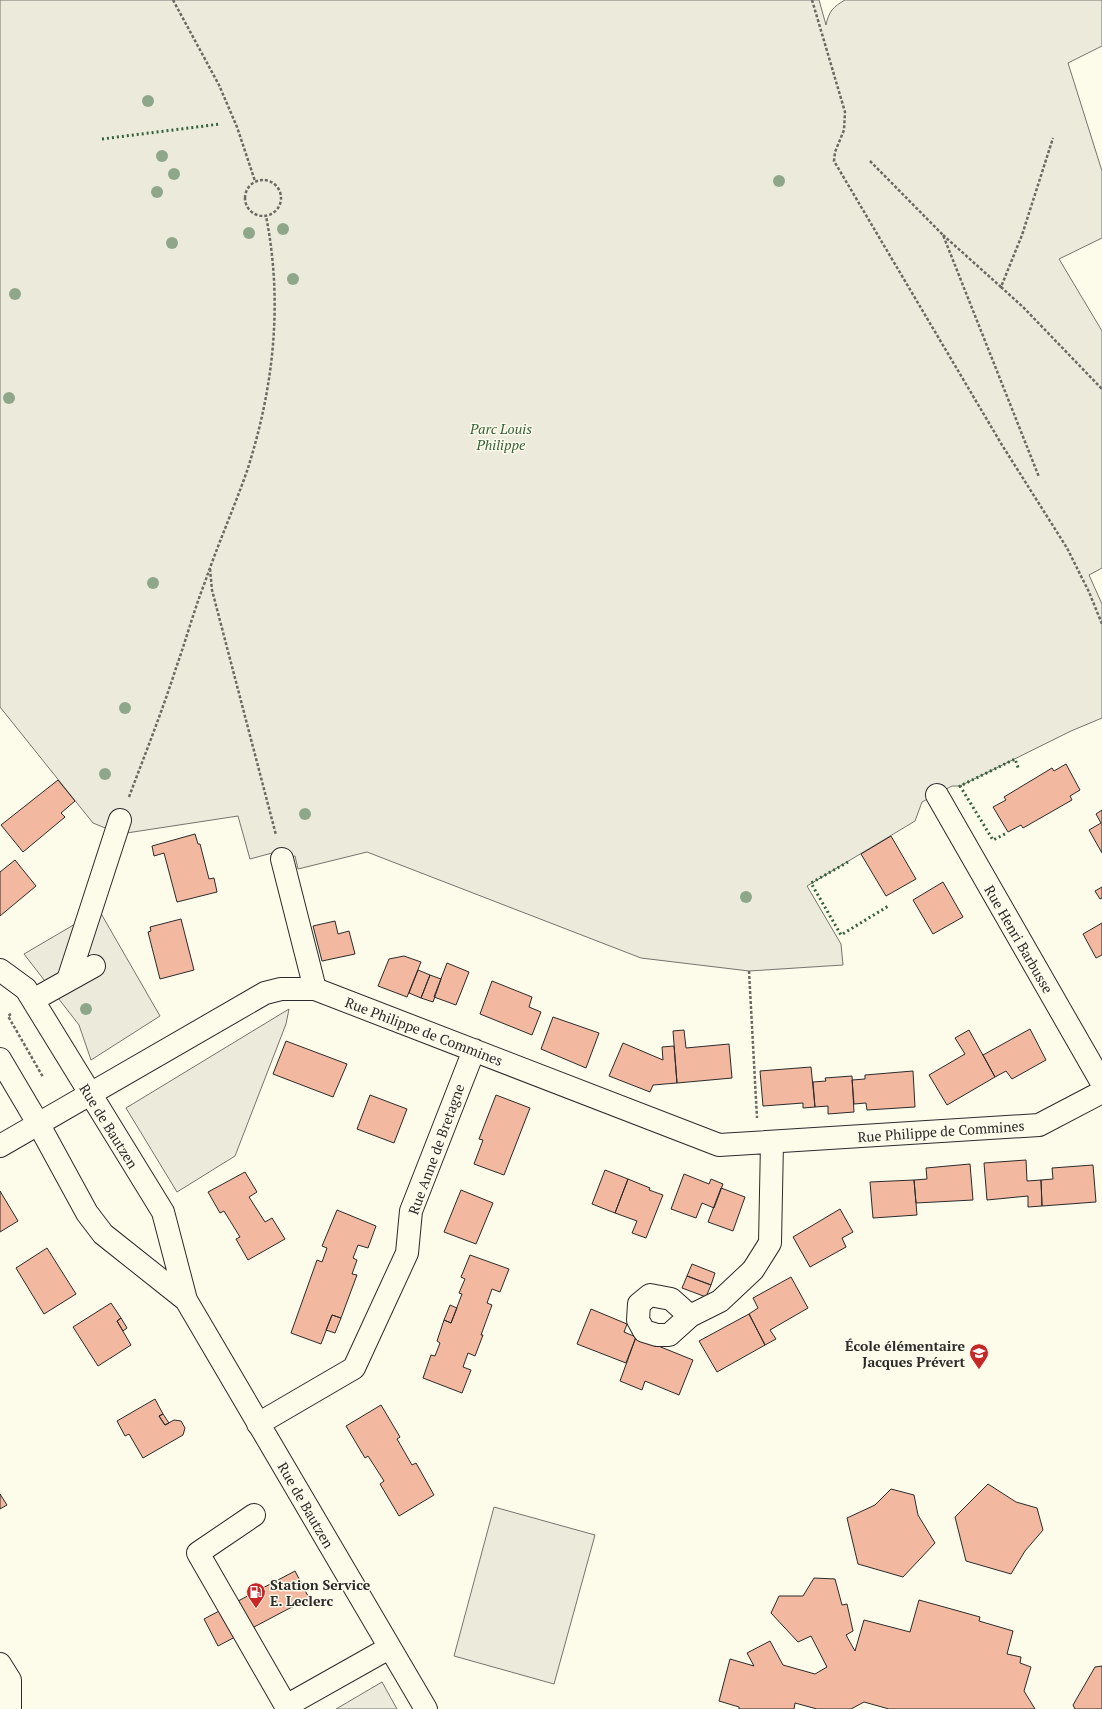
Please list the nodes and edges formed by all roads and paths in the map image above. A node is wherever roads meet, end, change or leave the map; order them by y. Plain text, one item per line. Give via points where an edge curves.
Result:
1 (173, 0) edge
2 (812, 0) edge
3 (1053, 138) dead end
4 (870, 161) dead end
5 (255, 182) junction
6 (266, 216) junction
7 (943, 235) junction
8 (1000, 287) junction
9 (1102, 389) edge
10 (1039, 477) dead end
11 (210, 566) junction
12 (1102, 624) edge
13 (937, 795) dead end
14 (120, 820) joint
15 (282, 859) joint
16 (94, 966) dead end
17 (0, 970) edge
18 (749, 971) dead end
19 (68, 980) junction
20 (315, 989) junction
21 (33, 1000) junction
22 (474, 1050) junction
23 (0, 1059) edge
24 (1102, 1083) edge
25 (1102, 1092) edge
26 (90, 1096) junction
27 (39, 1124) junction
28 (765, 1142) junction
29 (0, 1146) edge
30 (186, 1300) junction
31 (690, 1316) dead end
32 (258, 1424) junction
33 (254, 1515) dead end
34 (389, 1648) junction
35 (0, 1664) edge
36 (10, 1709) edge
37 (426, 1709) edge

1 - 5 path via 219,85 237,127
2 - 12 path via 845,112 844,130 834,160 1002,445 1066,548
3 - 8 path via 1022,235
4 - 7 path
5 - 6 path via 246,190 244,202 251,212
5 - 6 path via 266,180 280,191 280,203 273,213
6 - 11 path via 275,288 273,342 267,390 246,473
7 - 8 path
7 - 10 path
8 - 9 path via 1023,307
11 - 14 path via 157,724
11 - 15 path via 212,590
13 - 24 street, Rue Henri Barbusse
14 - 19 street
15 - 20 street
16 - 19 street
17 - 21 street, Rue de Bautzen via 26,989
18 - 28 path
19 - 21 street
20 - 22 street, Rue Philippe de Commines
20 - 26 street, Rue Philippe de Commines via 281,989 265,993
21 - 26 street, Rue de Bautzen
22 - 28 street, Rue Philippe de Commines via 719,1145
22 - 32 street, Rue Anne de Bretagne via 411,1210 407,1253 354,1368
23 - 27 street, Rue de Bautzen
25 - 28 street, Rue Philippe de Commines via 1039,1125
26 - 27 street, Rue Philippe de Commines
26 - 30 street, Rue de Bautzen via 163,1212
27 - 29 street, Rue Philippe de Commines
27 - 30 street, Rue de Bautzen via 87,1213 102,1234
28 - 31 street via 770,1243 753,1270 720,1302
30 - 32 street, Rue de Bautzen
32 - 34 street, Rue de Bautzen
33 - 34 street via 198,1553 286,1706
34 - 37 street, Rue de Bautzen
35 - 36 street via 10,1680

